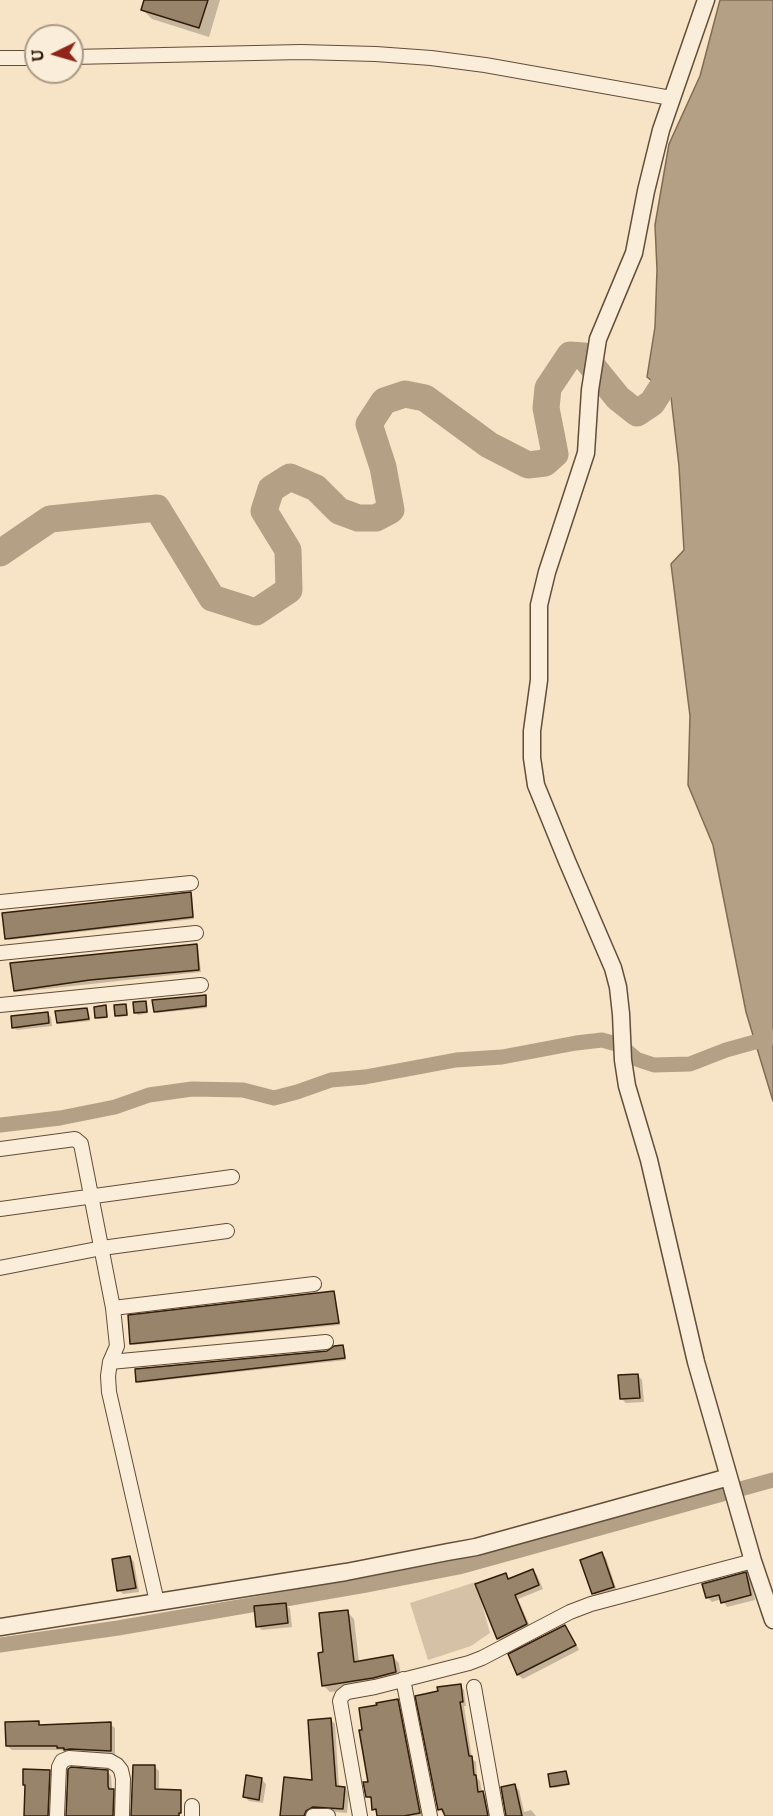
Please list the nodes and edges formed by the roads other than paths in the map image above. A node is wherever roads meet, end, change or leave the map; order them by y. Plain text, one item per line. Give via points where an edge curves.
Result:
1 (706, 0) edge
2 (84, 57) edge
3 (0, 58) edge
4 (24, 58) edge
5 (671, 98) junction
6 (191, 883) dead end
7 (0, 902) edge
8 (196, 933) dead end
9 (0, 953) edge
10 (201, 985) dead end
11 (0, 1005) edge
12 (0, 1149) edge
13 (232, 1177) dead end
14 (91, 1196) junction
15 (0, 1209) edge
16 (227, 1231) dead end
17 (102, 1248) junction
18 (0, 1268) edge
19 (314, 1284) dead end
20 (114, 1308) junction
21 (326, 1342) dead end
22 (110, 1362) junction
23 (732, 1487) junction
24 (753, 1561) junction
25 (157, 1602) junction
26 (773, 1620) edge
27 (0, 1627) edge
28 (403, 1679) junction
29 (474, 1687) dead end
30 (57, 1816) edge
31 (122, 1816) edge
32 (313, 1816) edge
33 (328, 1816) edge
34 (360, 1816) edge
35 (430, 1816) edge
36 (497, 1816) edge

1 - 5 street
2 - 5 street via 376,54 485,64
3 - 4 street
5 - 23 street via 634,253 598,339 586,453 539,605 539,680 532,758 536,785 614,968 627,1086 649,1160 696,1362
6 - 7 street
8 - 9 street
10 - 11 street
12 - 14 street via 75,1139 81,1144
13 - 14 street
14 - 15 street
14 - 17 street
16 - 17 street
17 - 18 street
17 - 20 street
19 - 20 street
20 - 22 street via 117,1346
21 - 22 street
22 - 25 street via 109,1392
23 - 24 street
23 - 25 street via 476,1547
24 - 26 street
24 - 28 street via 570,1612 482,1658
25 - 27 street
28 - 34 street via 347,1692 340,1701
28 - 35 street
29 - 36 street
30 - 31 street via 59,1767 69,1758 117,1765 123,1779
32 - 33 street

